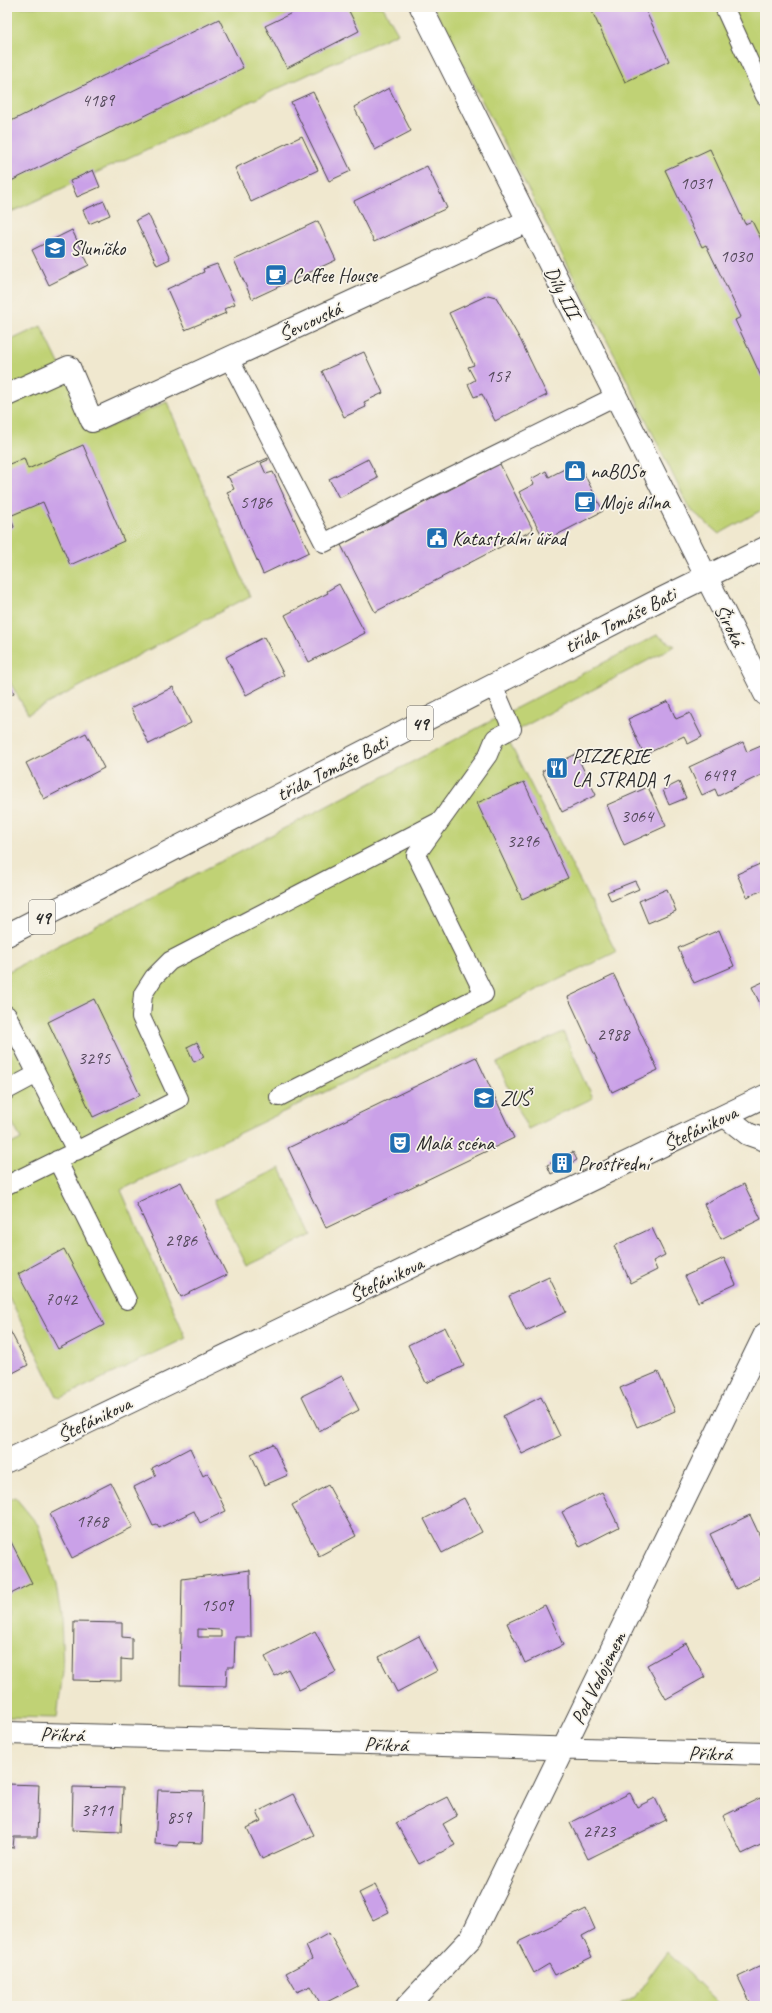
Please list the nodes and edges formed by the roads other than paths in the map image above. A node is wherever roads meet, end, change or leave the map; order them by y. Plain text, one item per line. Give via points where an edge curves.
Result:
1 (421, 7) edge
2 (724, 7) edge
3 (765, 96) edge
4 (528, 221) junction
5 (229, 358) junction
6 (7, 394) edge
7 (616, 396) junction
8 (765, 548) edge
9 (705, 577) junction
10 (493, 685) junction
11 (765, 694) edge
12 (440, 821) junction
13 (7, 935) edge
14 (7, 1015) edge
15 (37, 1074) junction
16 (7, 1090) edge
17 (765, 1096) edge
18 (279, 1097) dead end
19 (725, 1116) junction
20 (765, 1140) edge
21 (76, 1151) junction
22 (57, 1160) junction
23 (7, 1185) edge
24 (127, 1300) dead end
25 (765, 1334) edge
26 (7, 1461) edge
27 (7, 1733) edge
28 (564, 1749) junction
29 (765, 1754) edge
30 (407, 2006) edge

1 - 4 street, Díly III
2 - 3 lane
4 - 5 street, Ševcovská
4 - 7 street, Díly III
5 - 6 street, Ševcovská via 92,421 69,367
5 - 7 lane via 324,543
7 - 9 street, Díly III
8 - 9 street, třída Tomáše Bati / 49
9 - 10 street, třída Tomáše Bati / 49
9 - 11 street, Široká
10 - 12 lane via 512,729 495,738 488,755
10 - 13 street, třída Tomáše Bati / 49
12 - 18 lane via 416,855 484,994
12 - 21 lane via 170,961 154,977 143,994 141,1017 179,1099
14 - 15 lane
15 - 16 lane
15 - 21 lane
17 - 19 street, Štefánikova
19 - 20 street via 748,1134
19 - 26 street, Štefánikova
21 - 22 lane
22 - 23 lane
22 - 24 lane
25 - 28 street, Pod Vodojemem
27 - 28 street, Příkrá
28 - 29 street, Příkrá
28 - 30 street, Pod Vodojemem via 471,1938

